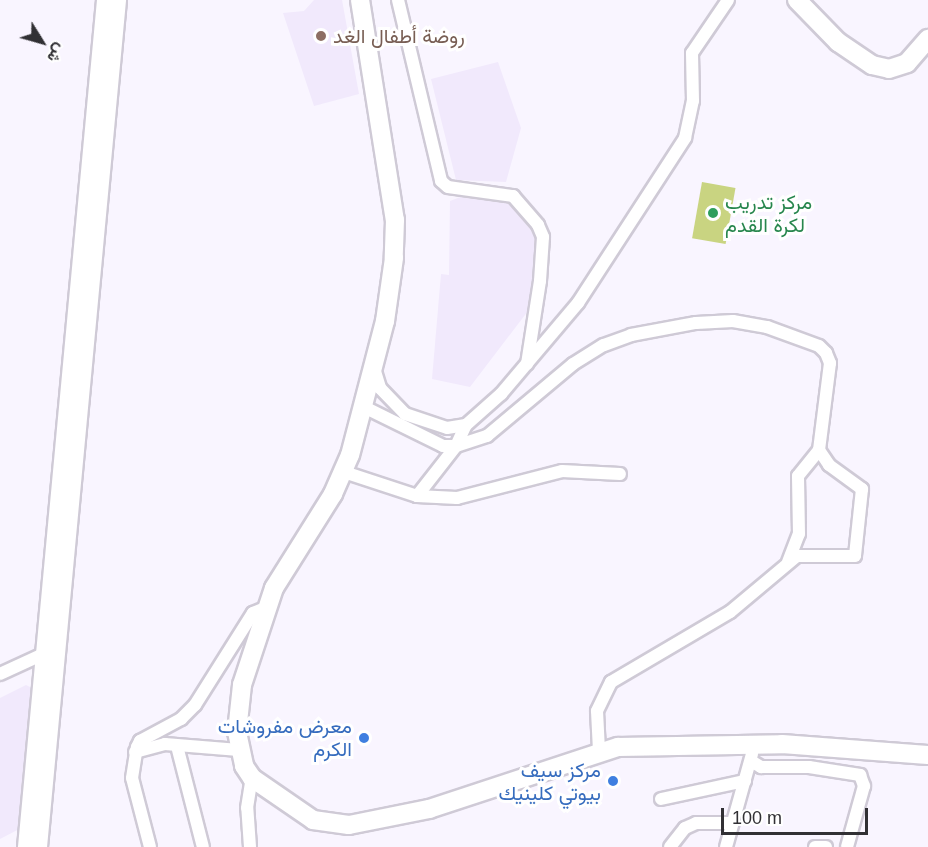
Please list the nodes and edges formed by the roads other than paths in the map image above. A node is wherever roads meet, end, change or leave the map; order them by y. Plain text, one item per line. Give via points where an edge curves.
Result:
1 (105, 0) edge
2 (118, 0) edge
3 (360, 0) edge
4 (398, 0) edge
5 (728, 0) edge
6 (797, 0) edge
7 (928, 39) edge
8 (526, 365) junction
9 (374, 367) junction
10 (364, 407) junction
11 (466, 426) junction
12 (456, 446) junction
13 (819, 450) junction
14 (344, 472) junction
15 (621, 474) dead end
16 (417, 496) junction
17 (788, 562) junction
18 (265, 608) junction
19 (50, 651) junction
20 (0, 674) edge
21 (177, 746) junction
22 (239, 750) junction
23 (599, 751) junction
24 (135, 752) junction
25 (752, 753) junction
26 (928, 755) edge
27 (252, 778) junction
28 (745, 781) junction
29 (661, 799) dead end
30 (732, 823) junction
31 (26, 847) edge
32 (39, 847) edge
33 (150, 847) edge
34 (203, 847) edge
35 (250, 847) edge
36 (670, 847) edge
37 (726, 847) edge
38 (815, 847) edge
39 (826, 847) edge
40 (847, 847) edge

1 - 19 street
2 - 19 street
3 - 9 main road via 395,220 385,321
4 - 8 street via 441,181 448,187 513,196 538,225 543,237 539,290
5 - 8 street via 692,53 693,101 685,138 578,303
6 - 7 main road via 838,42 872,65 889,69 907,63
8 - 11 street
9 - 10 main road
9 - 11 street via 380,388 405,414 447,428
10 - 12 street via 442,446
10 - 14 main road
11 - 12 street
12 - 13 street via 487,436 573,364 604,345 696,323 733,321 767,327 819,346 826,353 830,363
12 - 16 street
13 - 17 street via 798,476 799,534
13 - 17 street via 830,465 862,489 855,556 804,554
14 - 16 street
14 - 18 main road via 293,552
15 - 16 street via 562,471 473,495
17 - 23 street via 730,612 611,682 597,711
18 - 22 main road via 238,701
18 - 24 street via 253,613 195,705 182,719 140,741
19 - 20 street
19 - 31 street
19 - 32 street
21 - 22 street
21 - 24 street via 156,745
21 - 34 street
22 - 27 main road
23 - 25 main road via 682,743
23 - 27 main road via 429,809 349,825 314,820
24 - 33 street via 131,768 135,797
25 - 26 main road
25 - 28 street
25 - 40 street via 761,767 809,767 860,775 864,786
27 - 35 street via 247,808
28 - 29 street
28 - 30 street
30 - 36 street via 696,823 686,828
30 - 37 street
38 - 39 street

